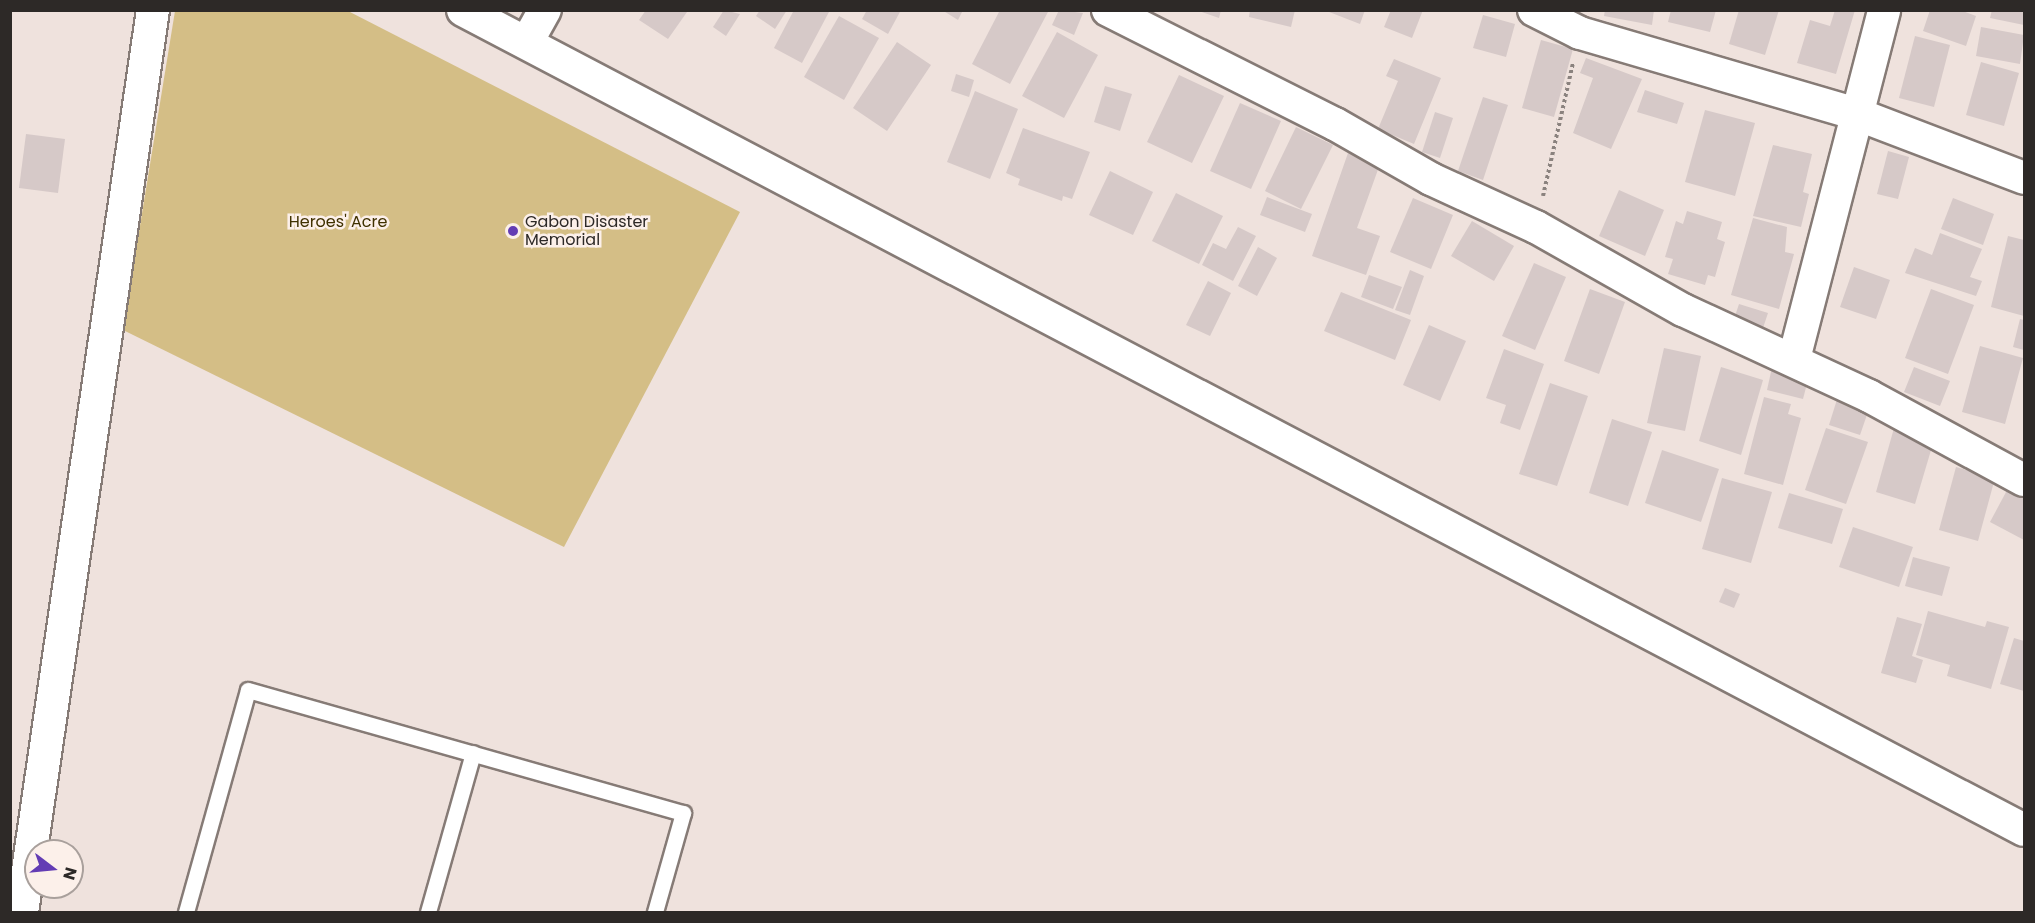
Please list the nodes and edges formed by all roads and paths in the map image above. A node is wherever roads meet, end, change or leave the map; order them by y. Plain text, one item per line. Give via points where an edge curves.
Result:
1 (153, 10) edge
2 (462, 10) edge
3 (545, 10) edge
4 (1108, 10) edge
5 (1534, 10) edge
6 (1884, 10) edge
7 (1580, 33) junction
8 (527, 42) junction
9 (1854, 113) junction
10 (2025, 178) edge
11 (1536, 227) junction
12 (1794, 359) junction
13 (2025, 480) edge
14 (473, 753) junction
15 (2025, 830) edge
16 (22, 912) edge
17 (186, 912) edge
18 (428, 912) edge
19 (655, 912) edge

1 - 16 street
2 - 8 street
3 - 8 street
4 - 11 street via 1335,124 1431,179
5 - 7 street
6 - 9 street
7 - 9 street
7 - 11 path
8 - 15 street
9 - 10 street
9 - 12 street
11 - 12 street via 1626,281
12 - 13 street
14 - 17 lane via 248,690
14 - 18 lane
14 - 19 lane via 683,813

